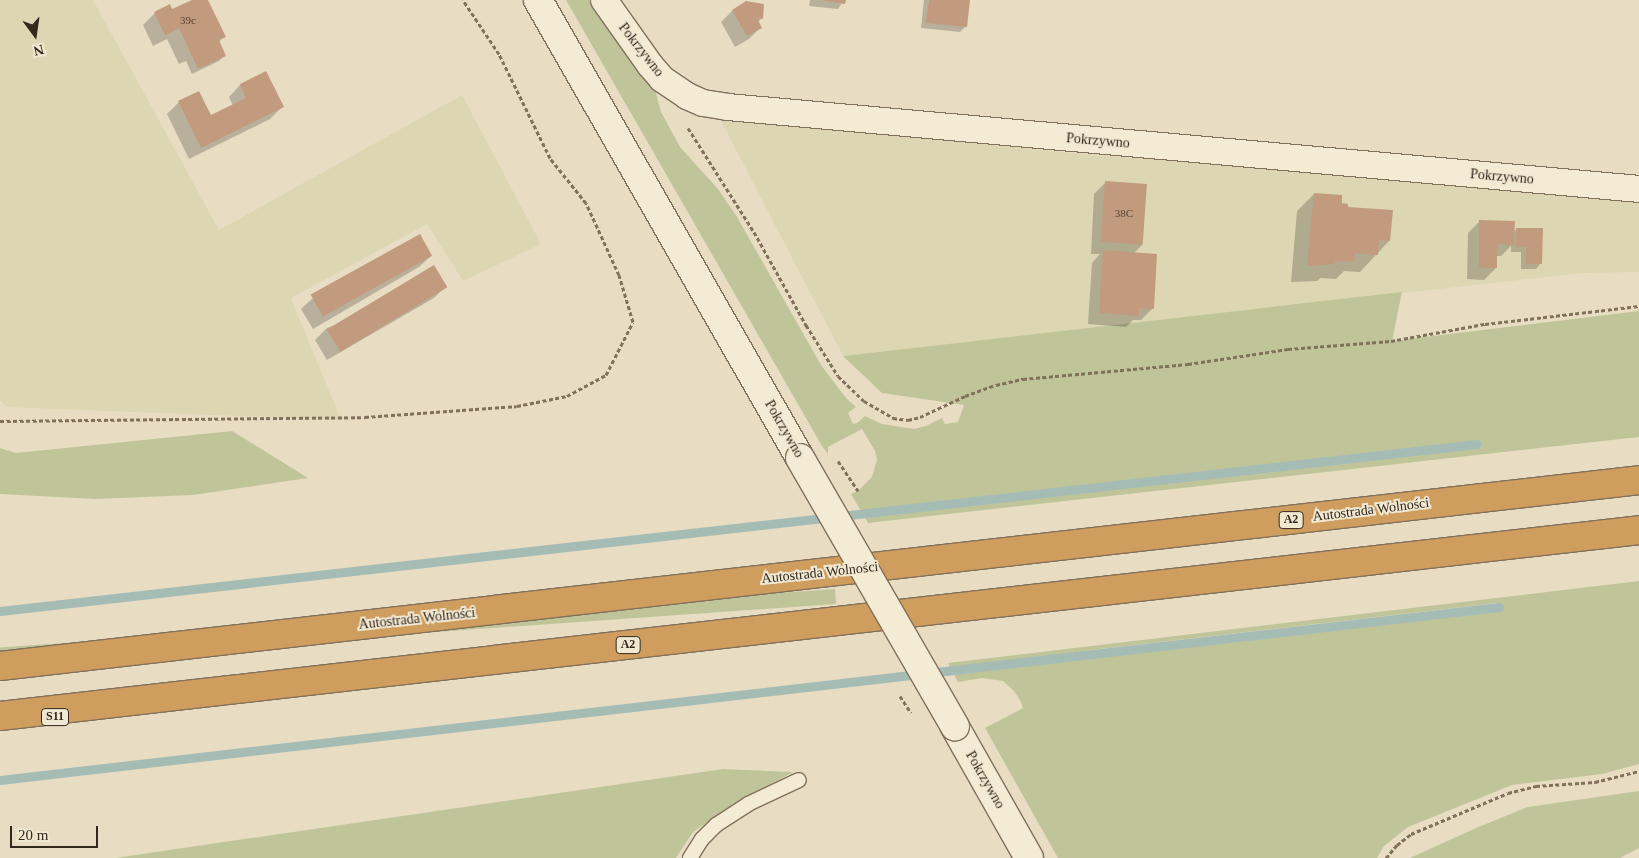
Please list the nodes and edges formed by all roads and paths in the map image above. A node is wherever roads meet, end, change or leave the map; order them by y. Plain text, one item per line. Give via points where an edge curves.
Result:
1 (463, 0) edge
2 (538, 0) edge
3 (604, 0) edge
4 (702, 150) dead end
5 (1639, 189) edge
6 (1639, 306) edge
7 (0, 421) edge
8 (833, 455) dead end
9 (1639, 480) edge
10 (858, 491) dead end
11 (1639, 530) edge
12 (0, 666) edge
13 (110, 704) junction
14 (0, 716) edge
15 (0, 731) edge
16 (1639, 771) edge
17 (799, 780) dead end
18 (690, 858) edge
19 (1029, 858) edge
20 (1386, 858) edge

1 - 7 path via 499,54 550,158 586,203 620,275 632,322 606,375 567,396 517,406 365,417
2 - 19 street, Pokrzywno, bridge
3 - 5 street, Pokrzywno via 662,79 703,103
4 - 6 path via 838,376 864,401 893,418 908,420 920,417 965,396 1023,379 1188,364 1288,349 1391,342 1484,324
8 - 10 path
9 - 12 highway, Autostrada Wolności / A2
11 - 13 highway, A2
13 - 14 highway, A2
13 - 15 highway, S11
16 - 20 path via 1595,782 1536,786 1508,793 1411,834
17 - 18 lane via 748,804 716,825

